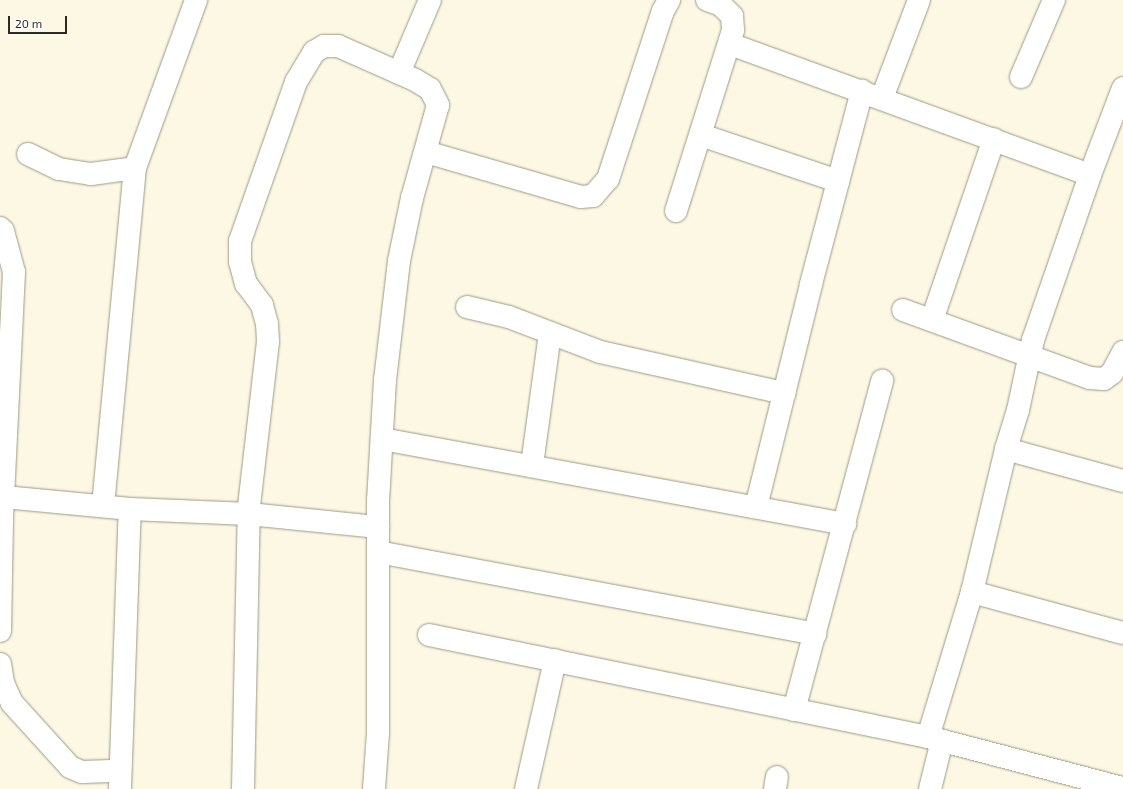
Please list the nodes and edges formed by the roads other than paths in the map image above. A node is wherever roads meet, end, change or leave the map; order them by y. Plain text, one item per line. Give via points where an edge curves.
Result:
1 (196, 0) edge
2 (430, 0) edge
3 (669, 0) edge
4 (707, 0) edge
5 (919, 0) edge
6 (1054, 0) edge
7 (730, 44) junction
8 (399, 73) junction
9 (1021, 77) dead end
10 (1123, 88) edge
11 (862, 91) junction
12 (882, 98) junction
13 (701, 135) junction
14 (994, 139) junction
15 (426, 152) junction
16 (28, 154) dead end
17 (135, 168) junction
18 (1090, 175) junction
19 (838, 181) junction
20 (676, 211) dead end
21 (0, 228) edge
22 (467, 307) dead end
23 (903, 310) dead end
24 (932, 320) junction
25 (550, 333) junction
26 (1123, 352) edge
27 (1029, 357) junction
28 (882, 381) dead end
29 (784, 393) junction
30 (382, 439) junction
31 (1006, 449) junction
32 (532, 466) junction
33 (1123, 481) edge
34 (4, 497) junction
35 (103, 506) junction
36 (756, 507) junction
37 (130, 509) junction
38 (249, 514) junction
39 (845, 524) junction
40 (378, 527) junction
41 (378, 552) junction
42 (972, 592) junction
43 (0, 631) edge
44 (1123, 633) edge
45 (815, 634) junction
46 (429, 635) dead end
47 (555, 660) junction
48 (0, 664) edge
49 (794, 710) junction
50 (935, 739) junction
51 (120, 780) edge
52 (1123, 788) edge
53 (243, 789) edge
54 (374, 789) edge
55 (526, 789) edge
56 (930, 789) edge

1 - 17 street
2 - 8 street
3 - 15 street via 663,11 608,179 593,196 581,197
4 - 7 street via 721,5 732,16
5 - 12 street
6 - 9 street
7 - 11 street
7 - 13 street
8 - 15 street via 430,89 438,105
8 - 38 street via 338,46 324,46 314,52 296,82 240,241 240,262 246,284 262,305 268,342
10 - 18 street
11 - 12 street
11 - 19 street
12 - 14 street
13 - 19 street
13 - 20 street
14 - 18 street
14 - 24 street
15 - 30 street via 412,198 399,261 385,380
16 - 17 street via 59,169 91,174
17 - 35 street
18 - 27 street
19 - 29 street
21 - 34 street via 14,272
22 - 25 street via 491,312
23 - 24 street
24 - 27 street
25 - 29 street via 600,352
25 - 32 street
26 - 27 street via 1112,373 1104,379 1090,378
27 - 31 street via 1018,410
28 - 39 street
29 - 36 street
30 - 32 street
30 - 40 street
31 - 33 street
31 - 42 street
32 - 36 street
34 - 35 street
34 - 43 street
35 - 37 street
36 - 39 street
37 - 38 street
37 - 51 street
38 - 40 street
38 - 53 street
39 - 45 street
40 - 41 street
41 - 45 street
41 - 54 street via 378,733
42 - 44 street
42 - 50 street
45 - 49 street
46 - 47 street
47 - 49 street
47 - 55 street
48 - 51 street via 3,683 12,703 70,766 82,772
49 - 50 street
50 - 52 street
50 - 56 street

